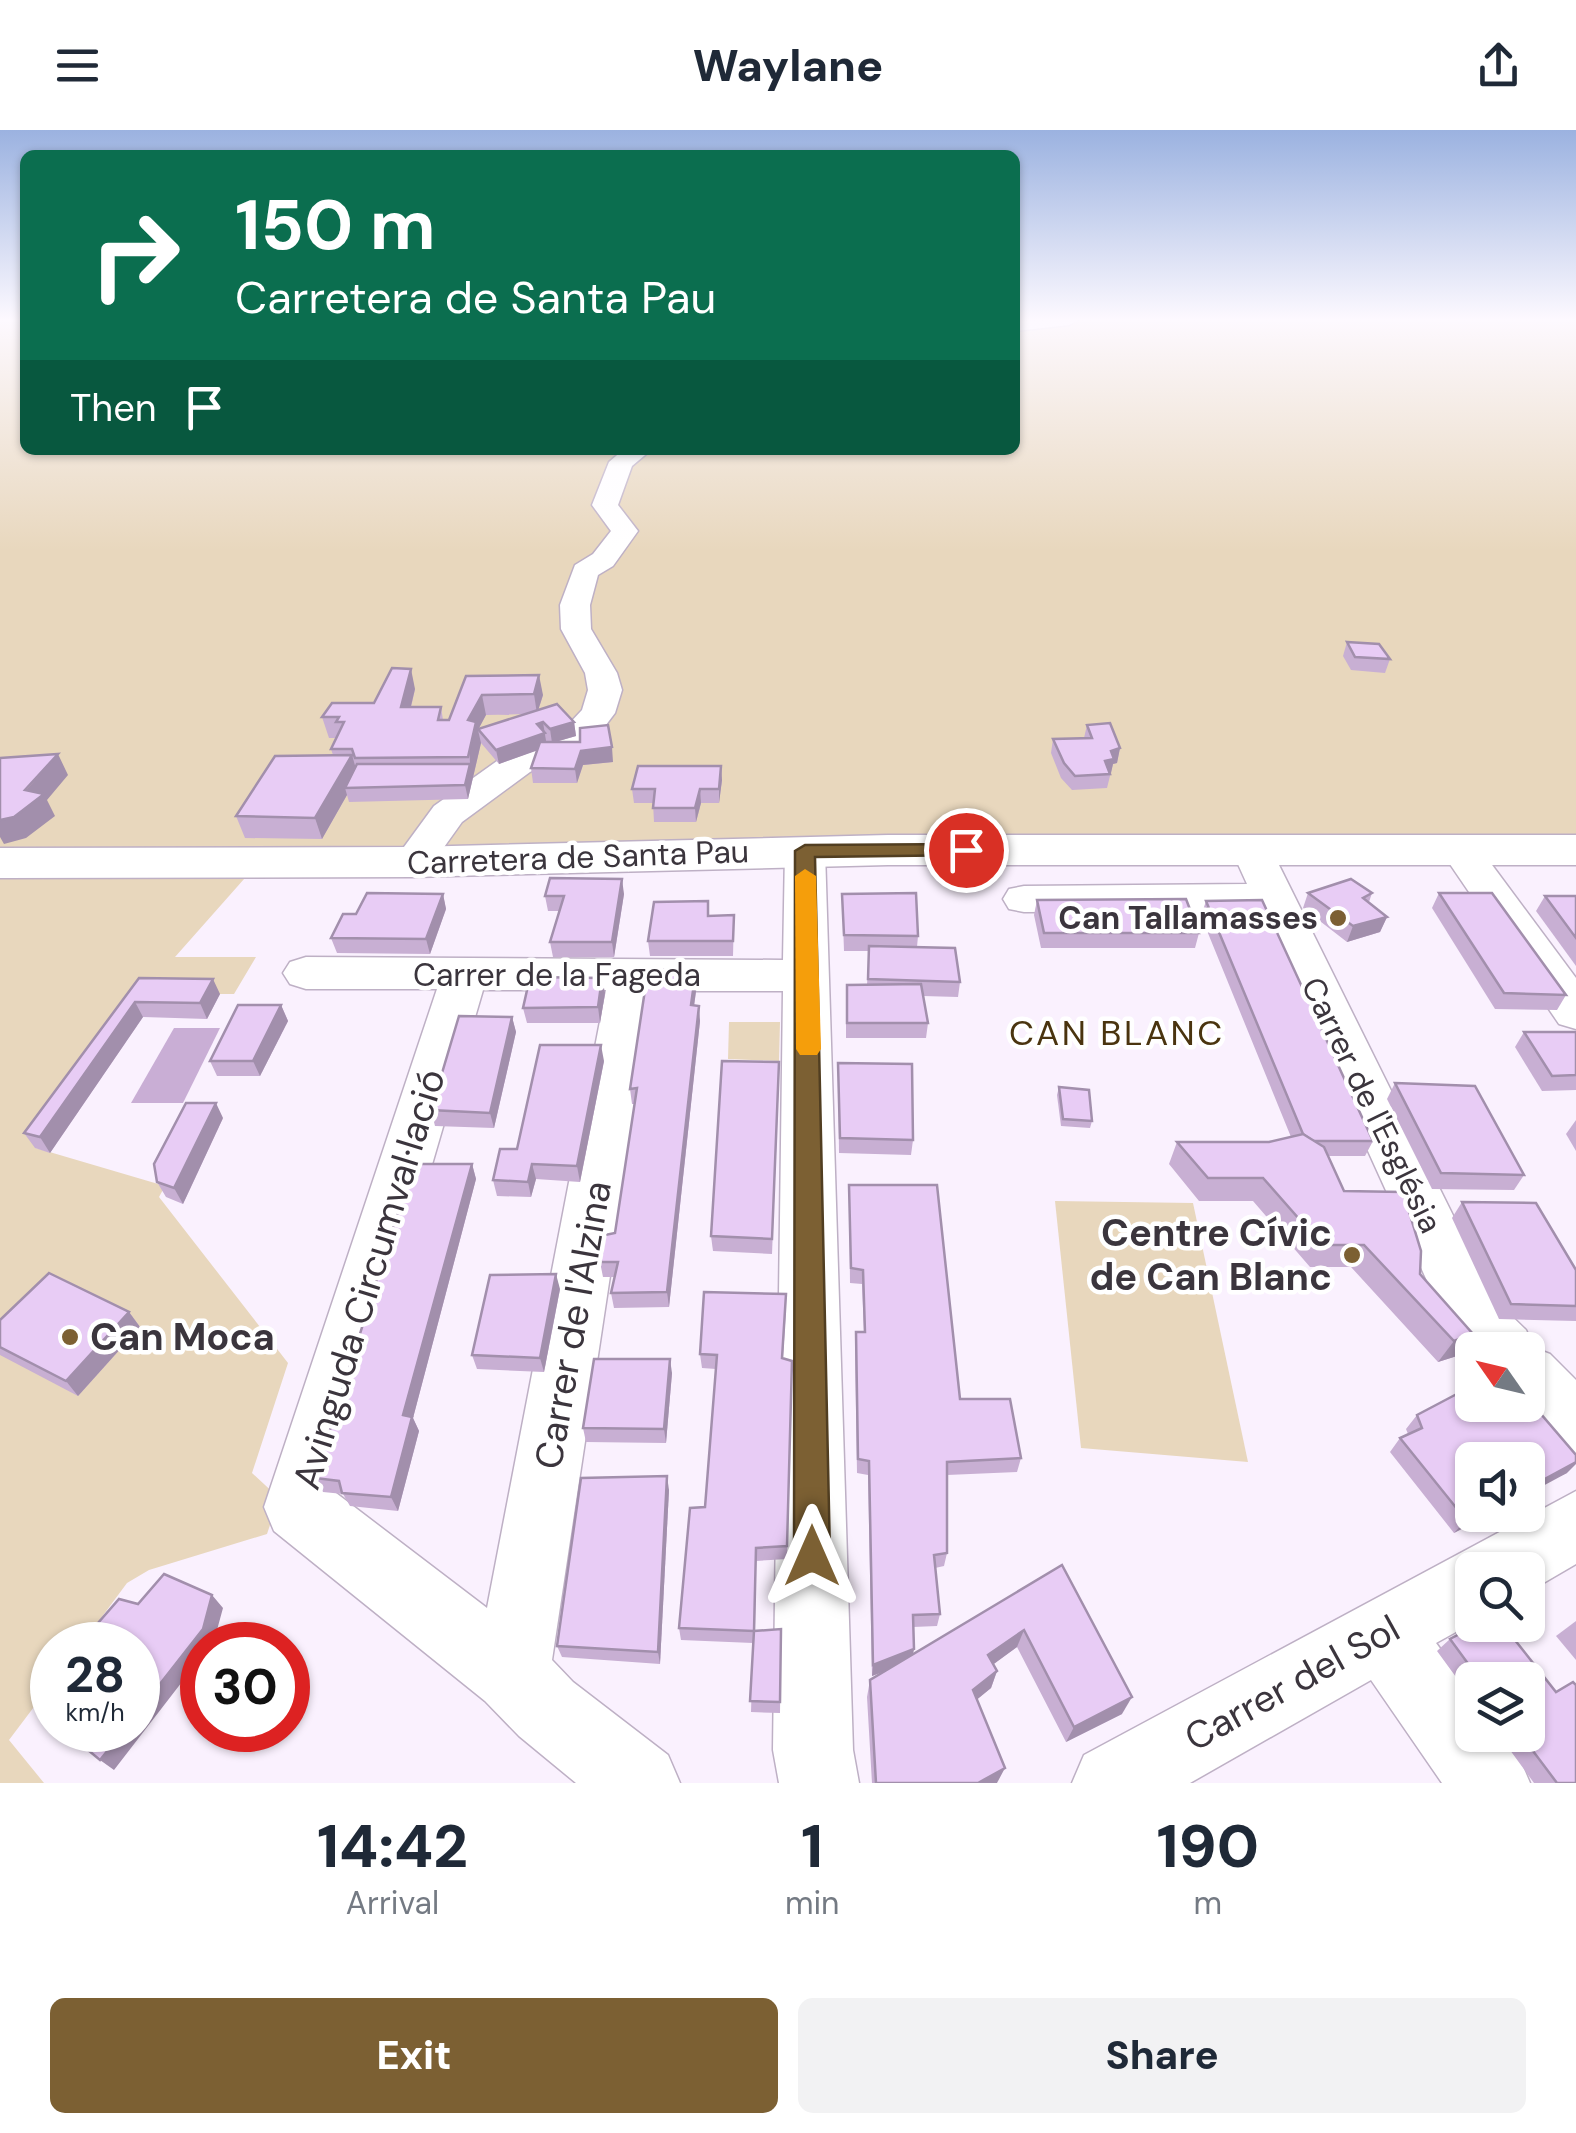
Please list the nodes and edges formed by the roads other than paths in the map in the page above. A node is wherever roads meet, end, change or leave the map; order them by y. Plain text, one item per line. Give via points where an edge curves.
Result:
1 (632, 455) edge
2 (1576, 850) edge
3 (805, 851) junction
4 (1252, 851) junction
5 (1461, 851) junction
6 (0, 862) edge
7 (413, 862) junction
8 (1273, 897) junction
9 (1024, 899) dead end
10 (306, 973) dead end
11 (464, 974) junction
12 (632, 975) junction
13 (808, 976) junction
14 (1576, 1012) edge
15 (1487, 1332) edge
16 (1545, 1393) edge
17 (1576, 1426) edge
18 (1576, 1526) edge
19 (1529, 1552) edge
20 (1455, 1593) edge
21 (1383, 1633) junction
22 (512, 1674) junction
23 (640, 1783) edge
24 (819, 1783) edge
25 (1112, 1783) edge
26 (1490, 1783) edge

1 - 7 street via 612,478 606,505 625,532 585,571 575,605 576,630 605,690 598,713 580,734 517,764 448,814
2 - 5 main road, Carretera de Santa Pau
3 - 4 main road, Carretera de Santa Pau
3 - 7 main road, Carretera de Santa Pau
3 - 13 street
4 - 5 main road, Carretera de Santa Pau
4 - 8 street, Carrer de l'Església
5 - 14 street
6 - 7 main road, Carretera de Santa Pau
8 - 9 street
8 - 15 street, Carrer de l'Església via 1474,1318
10 - 11 street, Carrer de la Fageda
11 - 12 street, Carrer de la Fageda
11 - 22 street, Avinguda Circumval·lació via 298,1506
12 - 13 street, Carrer de la Fageda
12 - 22 street, Carrer de l'Alzina
13 - 24 street
16 - 17 street
18 - 19 street
20 - 21 street, Carrer del Sol
21 - 25 street, Carrer del Sol
21 - 26 street
22 - 23 street, Avinguda Circumval·lació

